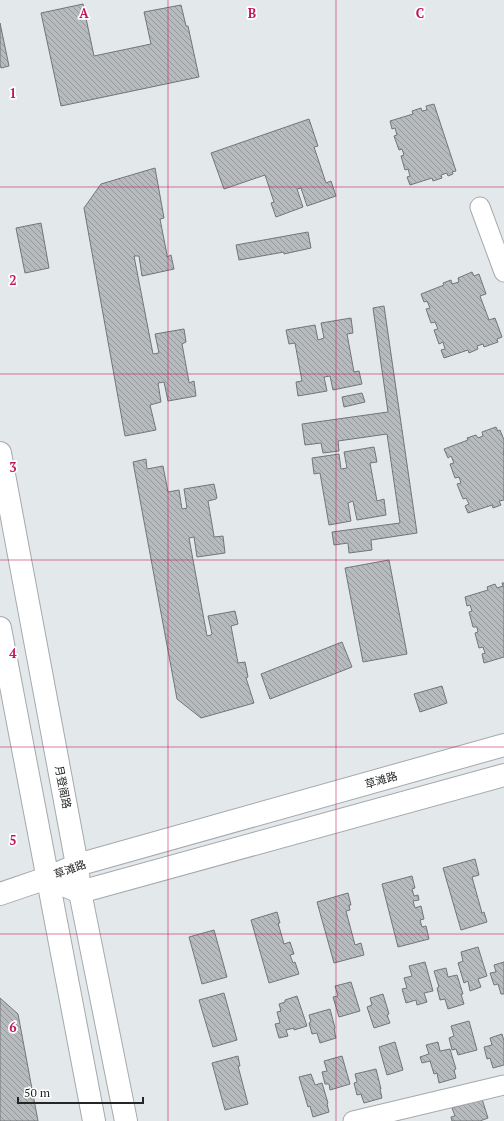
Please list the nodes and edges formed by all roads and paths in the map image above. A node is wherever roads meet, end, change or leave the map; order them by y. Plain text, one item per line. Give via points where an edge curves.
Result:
1 (480, 208) dead end
2 (504, 272) edge
3 (0, 453) edge
4 (0, 628) edge
5 (504, 745) edge
6 (504, 775) edge
7 (77, 865) junction
8 (47, 878) junction
9 (80, 892) junction
10 (0, 894) edge
11 (504, 1085) edge
12 (94, 1121) edge
13 (126, 1121) edge
14 (353, 1121) edge

1 - 2 street
3 - 7 main road, 月登阁路
4 - 8 main road
5 - 7 main road, 草滩路
6 - 9 main road
7 - 8 main road, 草滩路
7 - 9 main road, 月登阁路
8 - 9 main road, 草滩路
8 - 10 main road
8 - 12 main road
9 - 13 main road, 月登阁路
11 - 14 street

